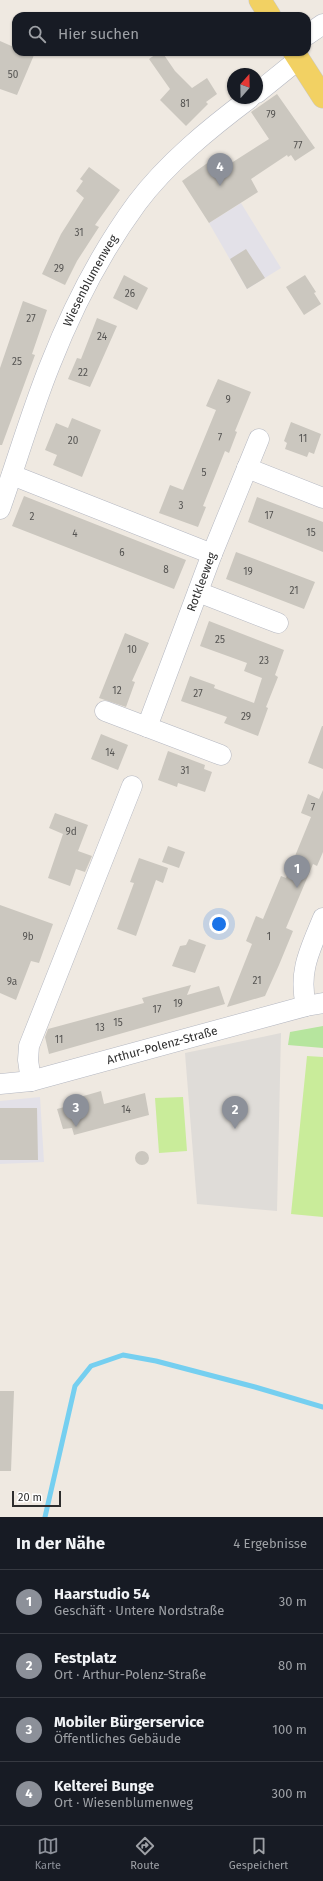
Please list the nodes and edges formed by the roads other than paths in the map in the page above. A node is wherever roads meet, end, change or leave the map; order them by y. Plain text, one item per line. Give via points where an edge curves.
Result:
1 (260, 0) edge
2 (268, 12) edge
3 (323, 24) edge
4 (311, 32) edge
5 (295, 56) edge
6 (297, 56) edge
7 (263, 87) edge
8 (323, 97) edge
9 (243, 104) edge
10 (259, 439) dead end
11 (247, 468) junction
12 (12, 475) junction
13 (323, 498) edge
14 (0, 509) edge
15 (212, 554) junction
16 (198, 592) junction
17 (278, 623) dead end
18 (105, 711) dead end
19 (147, 727) junction
20 (222, 755) dead end
21 (132, 786) dead end
22 (323, 918) edge
23 (315, 1005) edge
24 (31, 1081) junction
25 (0, 1084) edge

1 - 2 main road
3 - 4 street
5 - 7 street
6 - 8 main road
9 - 12 street, Wiesenblumenweg via 174,161 138,202 110,242 49,366
10 - 11 street, Rotkleeweg
11 - 13 street
11 - 15 street, Rotkleeweg
12 - 14 street, Wiesenblumenweg
12 - 15 street
15 - 16 street, Rotkleeweg
16 - 17 street
16 - 19 street, Rotkleeweg
18 - 19 street
19 - 20 street
21 - 24 street via 29,1046
22 - 23 street via 305,962 302,991
23 - 24 street, Arthur-Polenz-Straße
24 - 25 street, Arthur-Polenz-Straße

